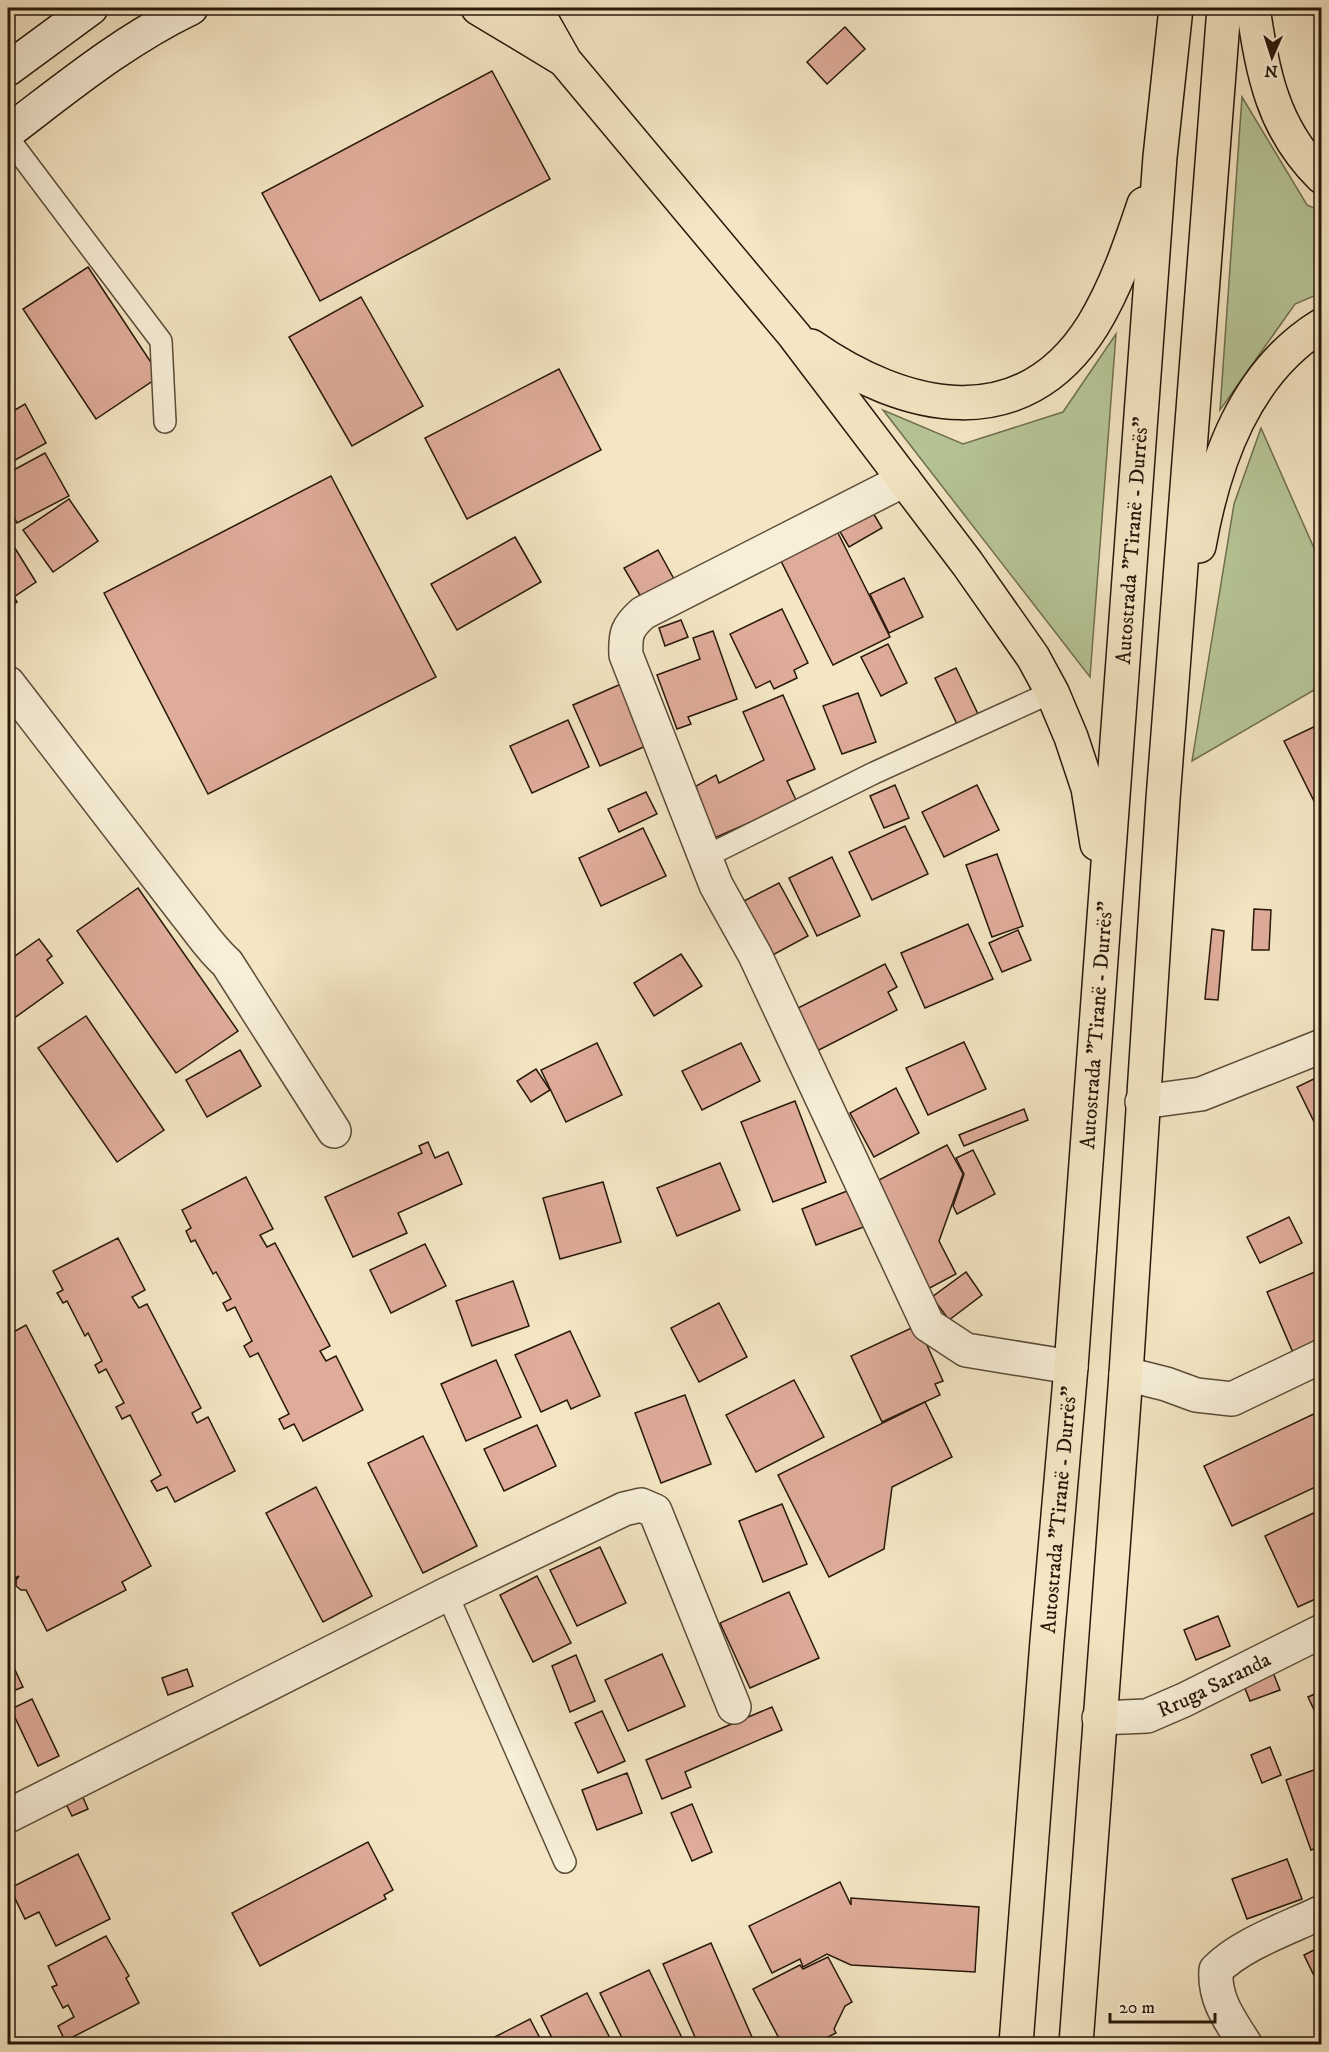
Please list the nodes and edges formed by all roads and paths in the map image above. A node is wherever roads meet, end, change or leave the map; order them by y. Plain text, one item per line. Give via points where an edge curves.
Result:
1 (91, 8) edge
2 (191, 8) edge
3 (478, 8) edge
4 (535, 8) edge
5 (1176, 8) edge
6 (1224, 8) edge
7 (1253, 8) edge
8 (565, 61) junction
9 (8, 69) edge
10 (8, 132) edge
11 (8, 138) edge
12 (1160, 157) junction
13 (1322, 177) edge
14 (1322, 325) edge
15 (794, 335) junction
16 (165, 422) dead end
17 (904, 480) junction
18 (8, 683) edge
19 (1052, 692) junction
20 (1163, 799) junction
21 (705, 857) junction
22 (1105, 896) junction
23 (1322, 1046) edge
24 (1142, 1102) junction
25 (334, 1131) dead end
26 (1322, 1356) edge
27 (1071, 1367) junction
28 (1126, 1374) junction
29 (447, 1594) junction
30 (1322, 1631) edge
31 (734, 1707) dead end
32 (1099, 1718) junction
33 (8, 1816) edge
34 (565, 1862) dead end
35 (1322, 1912) edge
36 (1016, 2044) edge
37 (1076, 2044) edge
38 (1245, 2044) edge

1 - 9 street
2 - 10 street via 135,39
3 - 8 highway
4 - 8 highway
5 - 12 highway, Autostrada "Tiranë - Durrës"
6 - 20 highway
7 - 13 highway via 1263,70 1282,126 1306,162
8 - 15 highway
11 - 16 lane via 161,341
12 - 15 highway via 1129,250 1103,307 1069,356 1031,386 978,402 922,399 882,386
12 - 22 highway, Autostrada "Tiranë - Durrës"
14 - 20 highway via 1285,353 1246,403 1218,467 1196,565 1183,713
15 - 17 highway
17 - 19 highway via 1033,657
17 - 21 street via 643,613 631,624 625,639 626,655
18 - 25 street via 203,933 212,950 227,963
19 - 21 lane via 874,772
19 - 22 highway via 1088,788
20 - 24 highway
21 - 27 street via 716,885 756,955 928,1325 966,1350
22 - 27 highway, Autostrada "Tiranë - Durrës"
23 - 24 street via 1201,1094
24 - 28 highway
26 - 28 street via 1232,1399 1196,1395
27 - 36 highway, Autostrada "Tiranë - Durrës"
28 - 32 highway
29 - 31 street via 624,1509 641,1505 655,1511
29 - 33 street
29 - 34 lane
30 - 32 street, Rruga Saranda via 1148,1716
32 - 37 highway
35 - 38 street via 1224,1961 1216,1970 1219,2001

